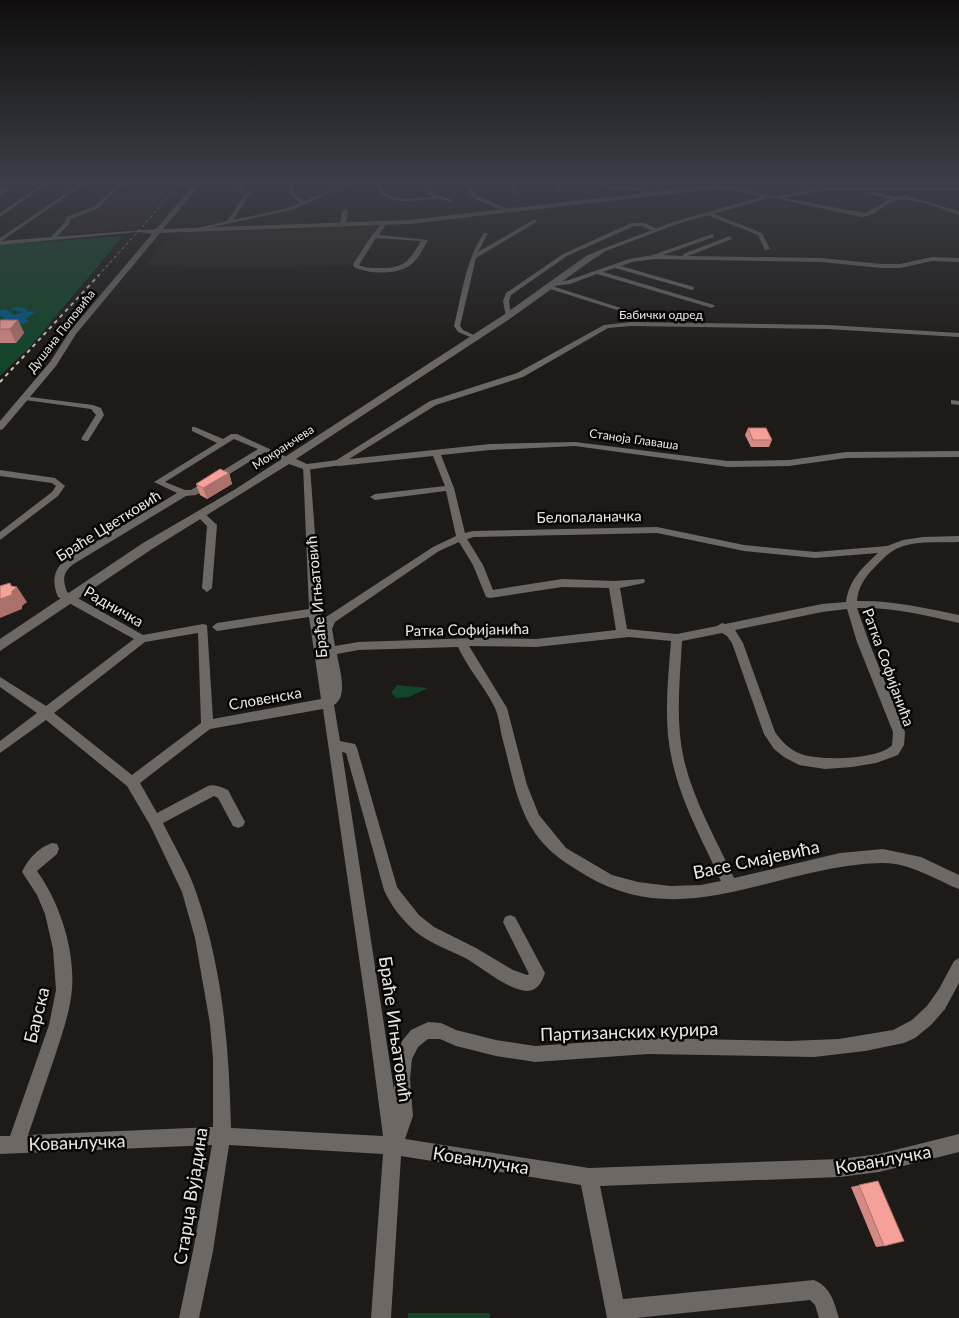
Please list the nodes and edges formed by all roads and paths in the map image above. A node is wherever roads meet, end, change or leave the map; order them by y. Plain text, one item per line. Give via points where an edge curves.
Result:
1 (148, 243) edge
2 (370, 243) edge
3 (424, 243) edge
4 (480, 243) edge
5 (499, 243) edge
6 (593, 243) edge
7 (623, 243) edge
8 (693, 243) edge
9 (718, 243) edge
10 (764, 243) edge
11 (767, 249) dead end
12 (474, 257) junction
13 (655, 257) junction
14 (677, 258) junction
15 (959, 260) edge
16 (615, 266) junction
17 (599, 273) junction
18 (551, 285) junction
19 (692, 288) dead end
20 (712, 306) dead end
21 (622, 310) dead end
22 (508, 316) junction
23 (959, 335) edge
24 (475, 337) junction
25 (25, 398) junction
26 (0, 427) edge
27 (195, 429) dead end
28 (85, 439) dead end
29 (224, 443) junction
30 (264, 449) junction
31 (436, 452) junction
32 (959, 454) edge
33 (287, 459) junction
34 (338, 463) junction
35 (306, 467) junction
36 (0, 473) edge
37 (450, 488) junction
38 (184, 493) junction
39 (375, 498) dead end
40 (200, 514) junction
41 (0, 537) edge
42 (461, 538) junction
43 (959, 539) edge
44 (888, 549) junction
45 (640, 581) dead end
46 (614, 585) junction
47 (207, 588) dead end
48 (70, 598) junction
49 (851, 605) junction
50 (314, 612) junction
51 (959, 619) edge
52 (216, 627) dead end
53 (722, 627) junction
54 (203, 628) joint
55 (622, 634) junction
56 (677, 638) junction
57 (142, 639) junction
58 (462, 643) junction
59 (0, 646) edge
60 (332, 651) junction
61 (0, 682) edge
62 (328, 703) junction
63 (46, 713) junction
64 (208, 725) junction
65 (335, 746) junction
66 (0, 748) edge
67 (132, 782) junction
68 (155, 821) junction
69 (238, 822) dead end
70 (52, 848) dead end
71 (959, 882) edge
72 (730, 885) junction
73 (510, 922) dead end
74 (959, 966) edge
75 (222, 1136) junction
76 (959, 1143) edge
77 (8, 1145) edge
78 (393, 1146) junction
79 (589, 1177) junction
80 (617, 1314) edge
81 (189, 1318) edge
82 (380, 1318) edge
83 (829, 1318) edge

1 - 25 street, Душана Поповића via 75,331
2 - 3 street via 356,264 358,268 398,270 413,261
4 - 12 street
5 - 12 street
6 - 22 street, Мокрањчева via 558,259 508,294
7 - 18 street, Мокрањчева via 588,258
8 - 13 street
9 - 14 street
10 - 11 street
12 - 24 street via 457,328
13 - 14 street
13 - 16 street
14 - 15 street via 821,260 882,266 900,266 931,259
16 - 17 street
16 - 19 street
17 - 18 street
17 - 20 street
18 - 21 street
18 - 22 street, Мокрањчева
22 - 24 street, Мокрањчева
23 - 34 street, Бабички одред via 828,327 606,326 520,375 419,410
24 - 33 street, Мокрањчева
25 - 26 street, Душана Поповића
25 - 28 street via 98,410 98,421
27 - 29 street
29 - 30 street via 234,436
29 - 38 street, Браће Цветковић via 158,482
30 - 33 street
30 - 38 street, Браће Цветковић via 193,493
31 - 32 street, Станоја Главаша via 575,444 753,465 846,455
31 - 34 street, Станоја Главаша
31 - 37 street
33 - 35 street
33 - 40 street, Мокрањчева
34 - 35 street, Станоја Главаша
35 - 50 street, Браће Игњатовић
36 - 41 street via 56,481 61,486
37 - 39 street
37 - 42 street
38 - 48 street, Браће Цветковић via 59,572 57,579 62,594
40 - 47 street via 212,525
40 - 48 street, Мокрањчева
42 - 44 street, Белопаланачка via 484,533 657,530 744,548 815,555
42 - 46 street via 478,565 490,594 562,583
42 - 60 street, Белопаланачка via 436,549 332,618 327,629
43 - 44 street, Белопаланачка via 923,540
44 - 49 street, Ратка Софијанића via 853,588
45 - 46 street
46 - 55 street
48 - 57 street, Радничка
48 - 59 street, Мокрањчева
49 - 51 street, Ратка Софијанића via 913,609
49 - 53 street, Ратка Софијанића
49 - 53 street, Ратка Софијанића via 900,732 894,751 851,764 807,762 778,746 770,734 737,643
50 - 52 street
50 - 62 street, Браће Игњатовић
53 - 56 street, Ратка Софијанића
54 - 57 street, Радничка
54 - 64 street, Словенска
55 - 56 street, Ратка Софијанића
55 - 58 street, Ратка Софијанића via 542,642
56 - 72 street via 674,706 681,775
57 - 63 street
58 - 60 street, Ратка Софијанића via 358,646
58 - 72 street, Васе Смајевића via 501,708 520,785 533,818 561,853 609,881 638,889 702,892
60 - 62 street, Белопаланачка via 337,693
61 - 63 street, Старца Вујадина
62 - 64 street, Словенска
62 - 65 street, Браће Игњатовић
63 - 66 street
63 - 67 street, Старца Вујадина
64 - 67 street, Словенска
65 - 73 street via 351,748 391,890 399,904 423,927 443,940 517,980 530,983 536,973
65 - 78 street, Браће Игњатовић
67 - 68 street, Старца Вујадина
68 - 69 street via 213,790 223,794
68 - 75 street, Старца Вујадина via 188,892 202,938 218,1024
70 - 77 street, Барска via 31,866 30,872 42,890 54,922 64,972 63,1000 57,1025
71 - 72 street, Васе Смајевића via 921,864 883,856 840,860
74 - 78 street, Партизанских курира via 944,997 924,1021 910,1031 830,1049 789,1051 666,1046 535,1054 515,1053 442,1032 427,1031 413,1040 404,1055 401,1079 404,1118
75 - 77 street, Кованлучка
75 - 78 street, Кованлучка
75 - 81 street, Старца Вујадина
76 - 79 street, Кованлучка via 879,1163 840,1168
78 - 79 street, Кованлучка
78 - 82 street, Браће Игњатовић
79 - 80 street
80 - 83 street via 814,1290 824,1299

